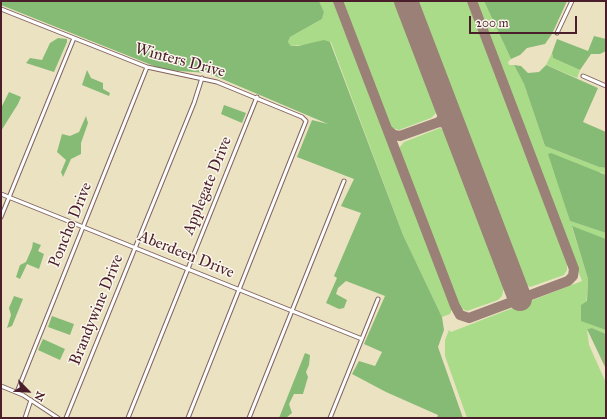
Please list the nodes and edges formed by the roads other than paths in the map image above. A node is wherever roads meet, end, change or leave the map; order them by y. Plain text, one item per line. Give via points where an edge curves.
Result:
1 (572, 1) edge
2 (1, 9) edge
3 (557, 33) dead end
4 (74, 38) junction
5 (147, 67) junction
6 (583, 76) dead end
7 (202, 78) junction
8 (606, 86) edge
9 (257, 97) junction
10 (344, 181) dead end
11 (1, 194) edge
12 (9, 197) junction
13 (1, 217) edge
14 (84, 226) junction
15 (136, 247) junction
16 (188, 268) junction
17 (239, 289) junction
18 (378, 299) dead end
19 (292, 310) junction
20 (362, 339) junction
21 (1, 386) edge
22 (17, 392) junction
23 (31, 400) junction
24 (25, 418) edge
25 (58, 418) edge
26 (66, 418) edge
27 (128, 418) edge
28 (188, 418) edge
29 (249, 418) edge
30 (330, 418) edge

1 - 3 street
2 - 4 street, Winters Drive
4 - 5 street, Winters Drive
4 - 12 street
5 - 7 street, Winters Drive
5 - 14 street, Poncho Drive
6 - 8 street
7 - 9 street, Winters Drive
7 - 15 street, Brandywine Drive via 194,104
9 - 16 street, Applegate Drive
9 - 17 street, Winters Drive via 306,121
10 - 19 street
11 - 12 street, Aberdeen Drive
12 - 13 street
12 - 14 street, Aberdeen Drive
14 - 15 street, Aberdeen Drive
14 - 22 street, Poncho Drive
15 - 16 street, Aberdeen Drive
15 - 26 street, Brandywine Drive
16 - 17 street, Aberdeen Drive
16 - 27 street, Applegate Drive
17 - 19 street, Aberdeen Drive
17 - 28 street
18 - 20 street
19 - 20 street, Aberdeen Drive
19 - 29 street
20 - 30 street
21 - 22 street
22 - 23 street
23 - 24 street
23 - 25 street

